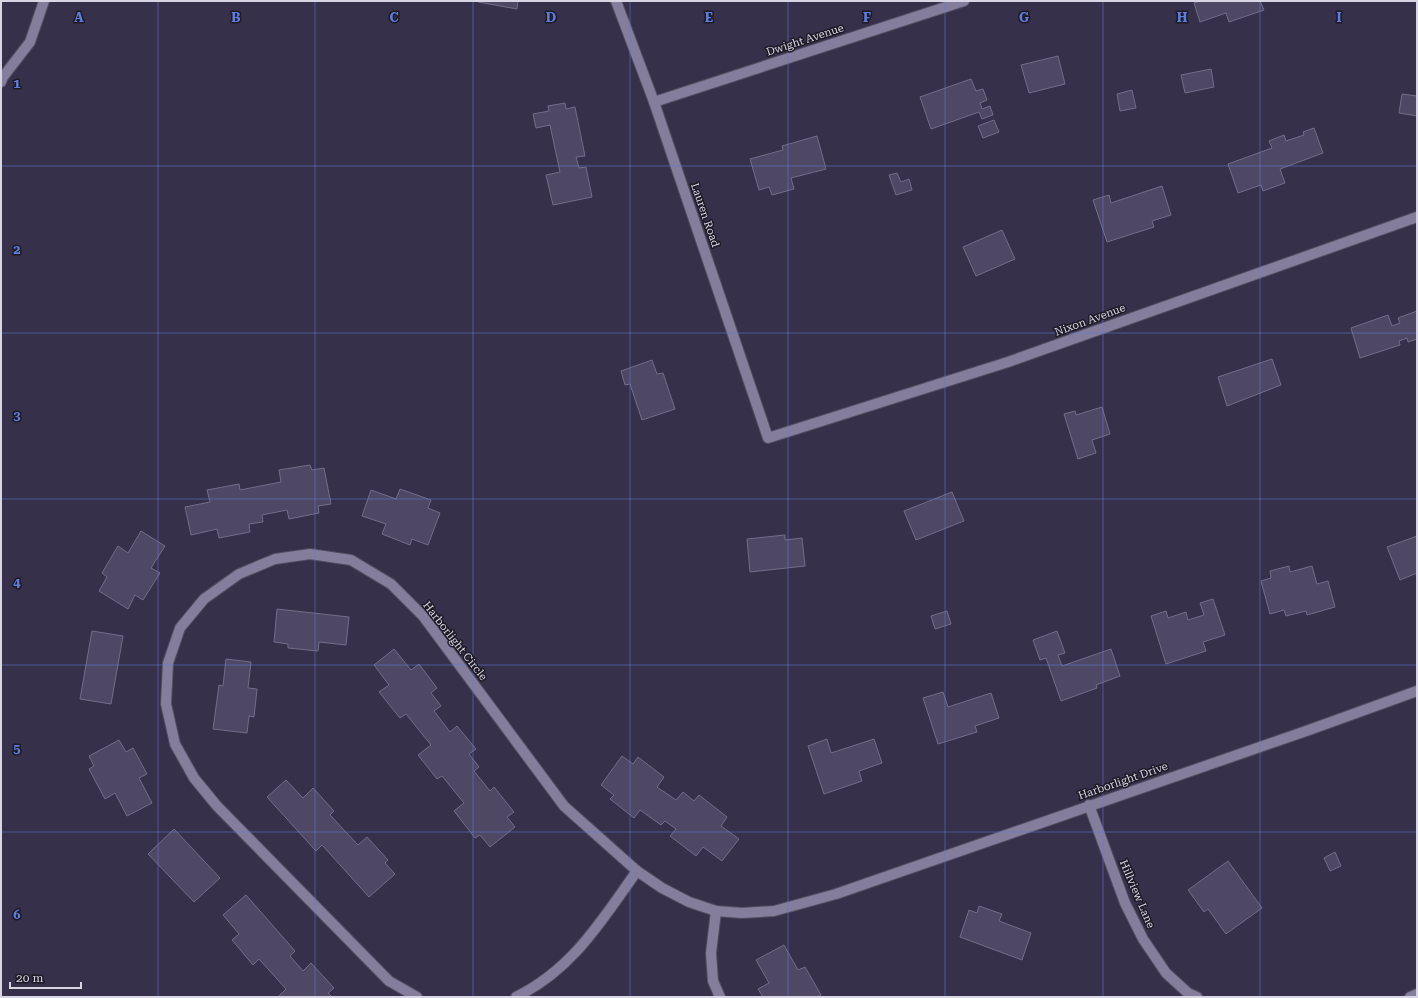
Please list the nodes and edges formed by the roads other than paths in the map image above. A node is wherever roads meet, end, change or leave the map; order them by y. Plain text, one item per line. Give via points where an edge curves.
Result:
1 (44, 1) edge
2 (616, 1) edge
3 (964, 1) edge
4 (1, 82) edge
5 (654, 102) junction
6 (1417, 217) edge
7 (768, 438) joint
8 (1417, 691) edge
9 (1089, 805) junction
10 (637, 871) junction
11 (836, 894) joint
12 (716, 911) junction
13 (1417, 994) edge
14 (1190, 996) edge
15 (417, 997) edge
16 (516, 997) edge
17 (720, 997) edge
18 (1410, 997) edge

1 - 4 street via 30,42
2 - 5 street, Lauren Road
3 - 5 street, Dwight Avenue
5 - 7 street, Lauren Road
6 - 7 street, Nixon Avenue via 1008,362
8 - 9 street, Harborlight Drive
9 - 11 street, Harborlight Drive
9 - 14 street, Hillview Lane via 1133,922 1166,973
10 - 12 street, Harborlight Circle via 688,902
10 - 15 street, Harborlight Circle via 564,806 423,616 391,584 351,560 310,554 275,559 239,574 204,599 180,628 167,670 166,704 175,744 194,778 217,806 389,981
10 - 16 street via 588,939 562,966 532,989
11 - 12 street, Harborlight Circle via 774,911
12 - 17 street via 711,953 713,981
13 - 18 street

